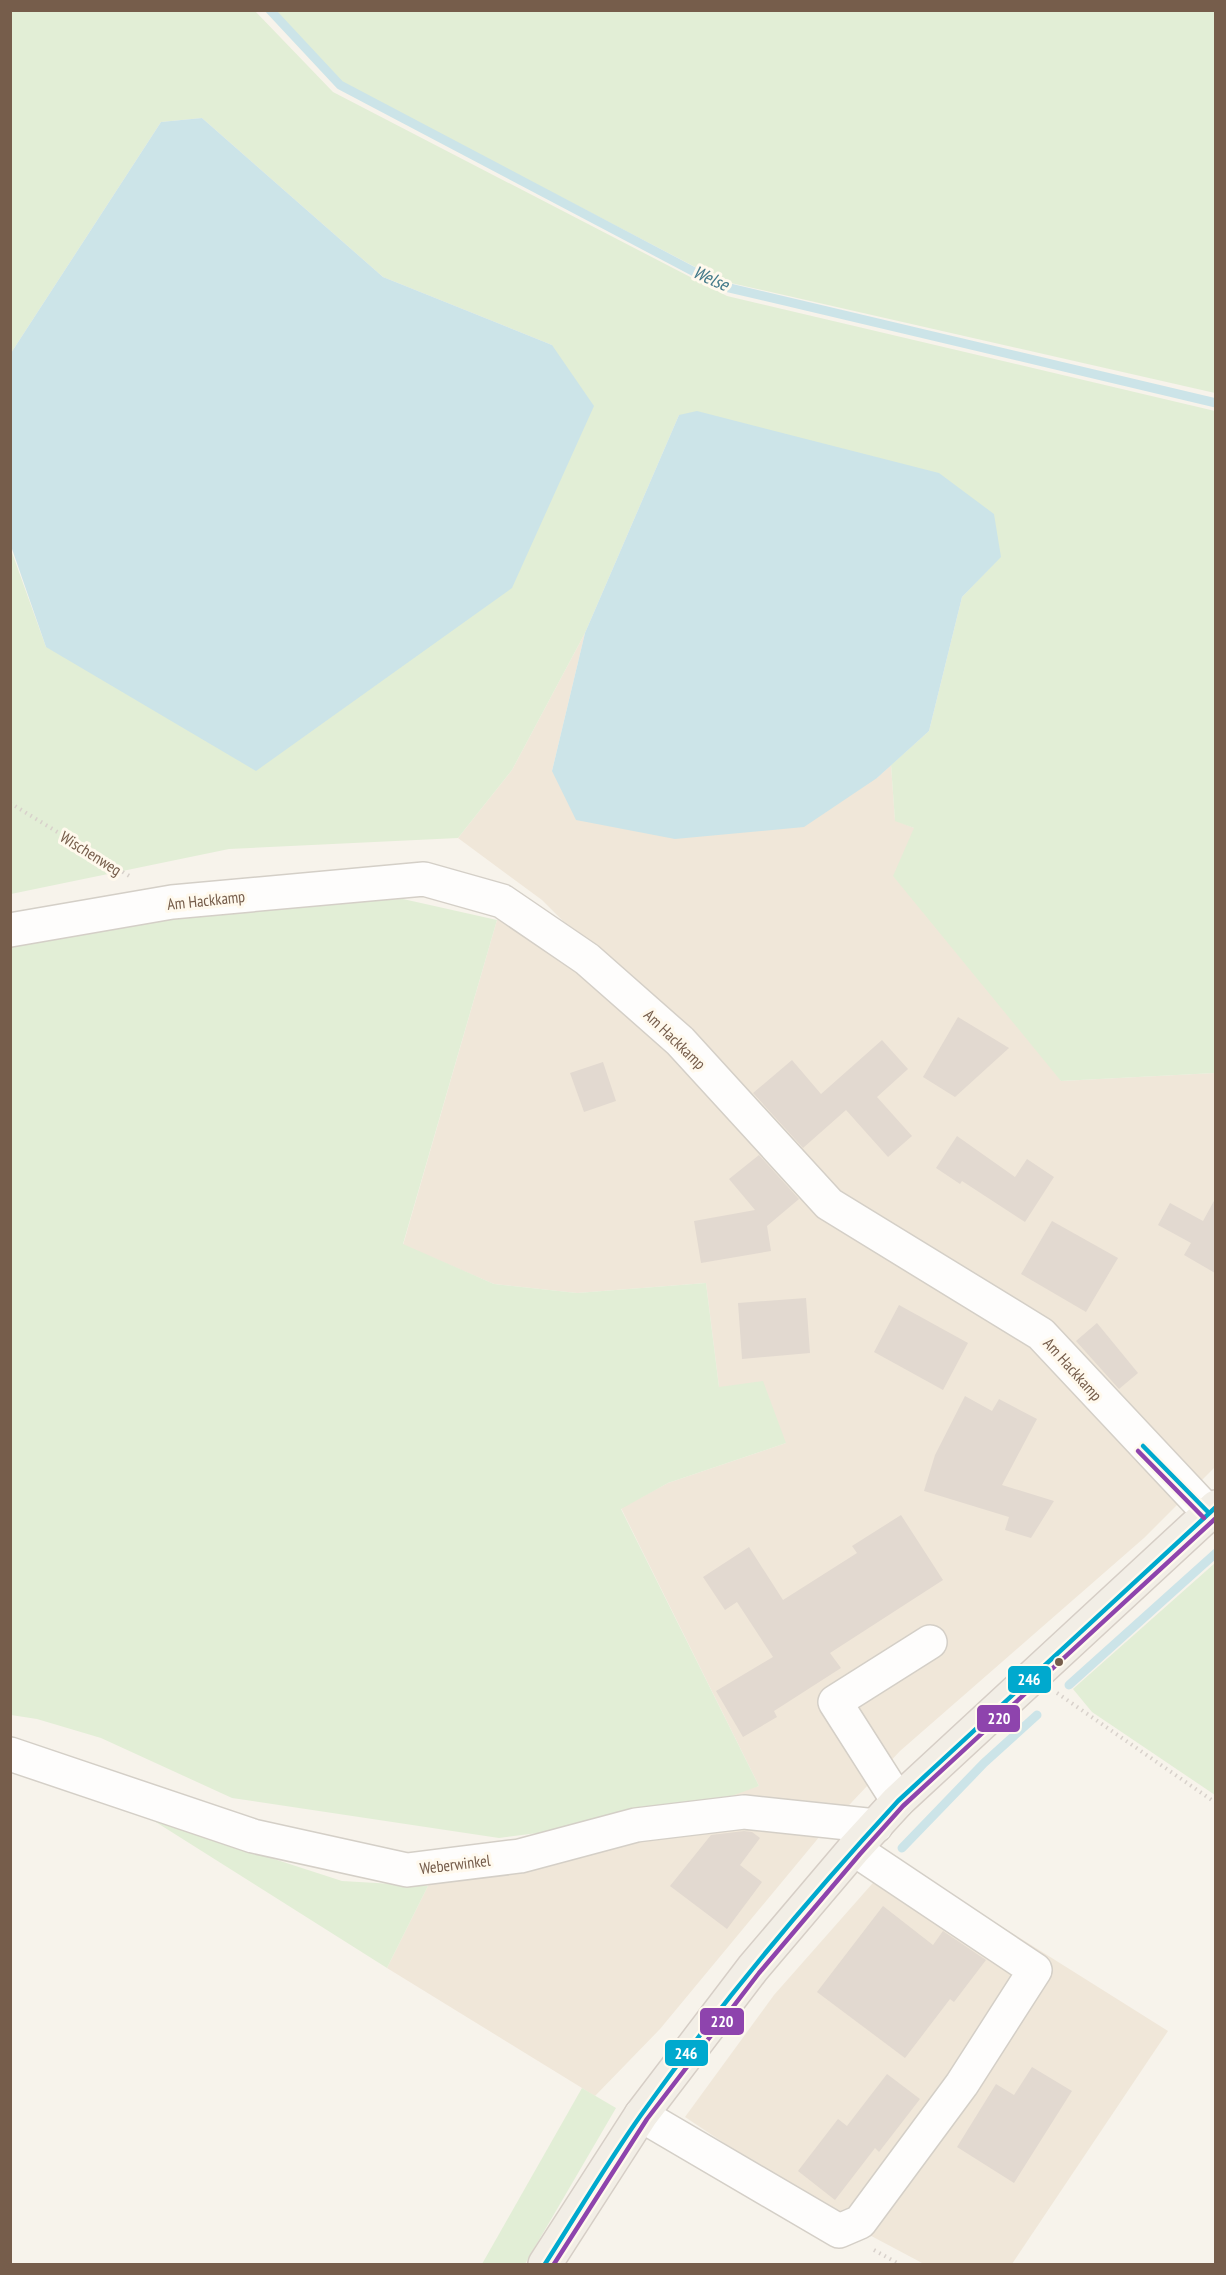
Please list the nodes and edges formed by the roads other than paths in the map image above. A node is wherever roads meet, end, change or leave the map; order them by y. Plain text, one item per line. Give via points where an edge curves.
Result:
1 (10, 930) edge
2 (1212, 1510) edge
3 (930, 1642) dead end
4 (10, 1754) edge
5 (898, 1801) junction
6 (876, 1826) junction
7 (854, 1850) junction
8 (641, 2115) junction
9 (545, 2265) edge

1 - 2 street, Am Hackkamp via 172,902 424,879 502,901 587,959 680,1041 829,1204 1041,1334
2 - 5 main road
3 - 5 street via 835,1702
4 - 6 street, Weberwinkel via 253,1836 407,1870 520,1856 636,1825 744,1812
5 - 6 main road
6 - 7 main road
7 - 8 main road via 753,1968
7 - 8 street via 1035,1970 962,2084 860,2223 839,2231
8 - 9 main road

